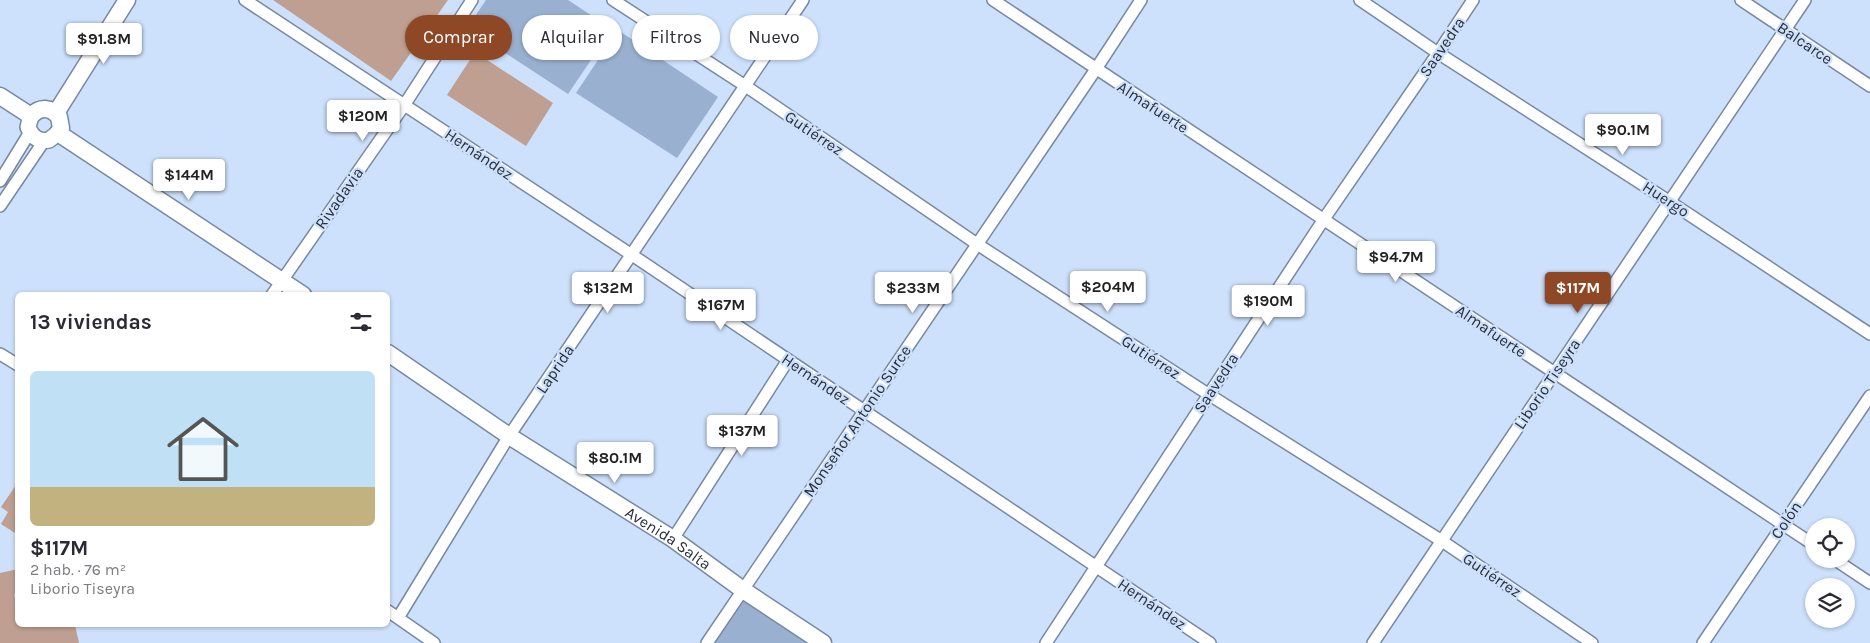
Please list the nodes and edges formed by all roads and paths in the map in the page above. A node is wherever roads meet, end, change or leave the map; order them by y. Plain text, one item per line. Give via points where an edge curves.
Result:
1 (127, 0) edge
2 (246, 0) edge
3 (472, 0) edge
4 (613, 0) edge
5 (803, 0) edge
6 (993, 0) edge
7 (1141, 0) edge
8 (1360, 0) edge
9 (1473, 0) edge
10 (1740, 0) edge
11 (1805, 0) edge
12 (1785, 30) junction
13 (1438, 53) junction
14 (1096, 69) junction
15 (744, 85) junction
16 (1870, 86) edge
17 (0, 96) edge
18 (405, 104) junction
19 (56, 113) junction
20 (30, 124) junction
21 (51, 137) junction
22 (0, 181) edge
23 (1670, 202) junction
24 (0, 206) edge
25 (1324, 219) junction
26 (977, 244) junction
27 (632, 256) junction
28 (281, 280) junction
29 (274, 292) edge
30 (299, 292) edge
31 (1870, 334) edge
32 (0, 354) edge
33 (390, 354) edge
34 (788, 360) junction
35 (15, 363) edge
36 (1554, 373) junction
37 (1208, 394) junction
38 (1870, 396) edge
39 (864, 411) junction
40 (509, 436) junction
41 (1783, 524) junction
42 (673, 539) junction
43 (1805, 539) edge
44 (1442, 541) junction
45 (1096, 567) junction
46 (1848, 568) edge
47 (1870, 583) edge
48 (742, 590) junction
49 (390, 612) edge
50 (398, 618) junction
51 (434, 643) edge
52 (707, 643) edge
53 (823, 643) edge
54 (1046, 643) edge
55 (1210, 643) edge
56 (1373, 643) edge
57 (1592, 643) edge
58 (1703, 643) edge

1 - 19 main road
2 - 18 street, Hernández
3 - 18 street, Rivadavia
4 - 15 street, Gutiérrez
5 - 15 street, Laprida
6 - 14 street, Almafuerte
7 - 14 street, Monseñor Antonio Surce
8 - 13 street, Huergo
9 - 13 street, Saavedra
10 - 12 street, Balcarce
11 - 12 street, Liborio Tiseyra
12 - 16 street, Balcarce
12 - 23 street, Liborio Tiseyra
13 - 23 street, Huergo
13 - 25 street, Saavedra
14 - 25 street, Almafuerte
14 - 26 street, Monseñor Antonio Surce
15 - 26 street, Gutiérrez
15 - 27 street, Laprida
17 - 20 main road
18 - 27 street, Hernández
18 - 28 street, Rivadavia
19 - 20 main road via 40,109
19 - 21 main road via 61,123
20 - 21 street via 33,137
20 - 22 street
21 - 24 street
21 - 28 main road
23 - 31 street, Huergo
23 - 36 street, Liborio Tiseyra
25 - 36 street, Almafuerte
25 - 37 street, Saavedra
26 - 37 street, Gutiérrez
26 - 39 street, Monseñor Antonio Surce
27 - 34 street, Hernández
27 - 40 street, Laprida
28 - 29 street, Rivadavia
28 - 30 main road
32 - 35 street
33 - 40 main road, Avenida Salta
34 - 39 street, Hernández
34 - 42 street
36 - 41 street, Almafuerte
36 - 44 street, Liborio Tiseyra
37 - 44 street, Gutiérrez
37 - 45 street, Saavedra
38 - 41 street, Colón
39 - 45 street, Hernández
39 - 48 street, Monseñor Antonio Surce
40 - 42 main road, Avenida Salta
40 - 50 street, Laprida
41 - 43 street, Almafuerte
41 - 58 street, Colón
42 - 48 main road, Avenida Salta
44 - 56 street, Liborio Tiseyra
44 - 57 street, Gutiérrez
45 - 54 street, Saavedra
45 - 55 street, Hernández
46 - 47 street
48 - 52 street, Monseñor Antonio Surce
48 - 53 main road, Avenida Salta
49 - 50 street
50 - 51 street

